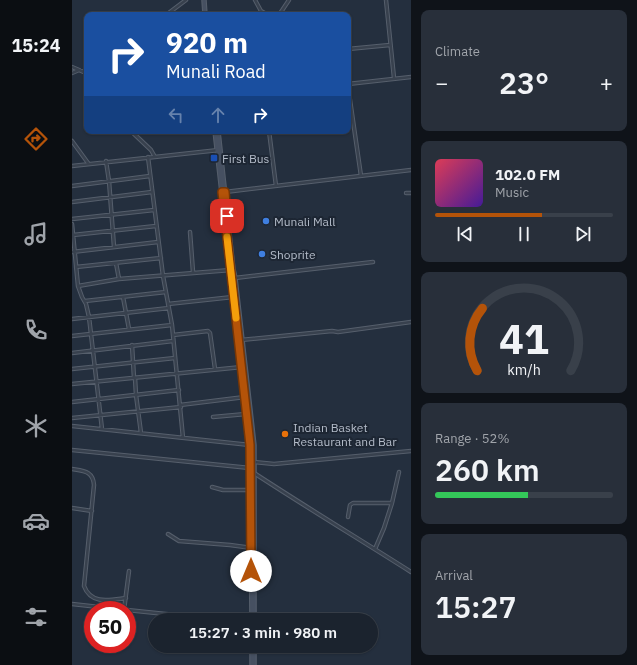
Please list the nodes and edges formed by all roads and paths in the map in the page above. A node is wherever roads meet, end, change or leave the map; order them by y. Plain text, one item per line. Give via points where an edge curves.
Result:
1 (186, 0) edge
2 (203, 0) edge
3 (255, 0) edge
4 (290, 0) edge
5 (386, 0) edge
6 (170, 12) edge
7 (204, 12) edge
8 (262, 12) edge
9 (281, 12) edge
10 (390, 45) junction
11 (351, 49) edge
12 (72, 67) edge
13 (80, 70) junction
14 (84, 72) edge
15 (72, 73) edge
16 (411, 77) edge
17 (394, 78) junction
18 (351, 85) edge
19 (351, 106) edge
20 (134, 134) edge
21 (216, 134) edge
22 (218, 134) edge
23 (269, 134) edge
24 (72, 141) edge
25 (219, 150) junction
26 (148, 157) junction
27 (155, 157) junction
28 (106, 161) junction
29 (89, 164) junction
30 (72, 166) edge
31 (411, 170) edge
32 (150, 176) junction
33 (361, 176) junction
34 (109, 181) junction
35 (72, 186) edge
36 (276, 186) junction
37 (152, 192) junction
38 (223, 192) junction
39 (406, 193) dead end
40 (411, 193) edge
41 (110, 198) junction
42 (72, 202) edge
43 (154, 210) junction
44 (112, 215) junction
45 (72, 218) edge
46 (72, 224) edge
47 (156, 226) junction
48 (112, 231) junction
49 (190, 232) dead end
50 (73, 235) edge
51 (158, 242) junction
52 (114, 247) junction
53 (74, 252) edge
54 (161, 258) junction
55 (372, 262) dead end
56 (116, 263) junction
57 (75, 269) edge
58 (232, 270) junction
59 (193, 272) junction
60 (163, 276) junction
61 (235, 278) junction
62 (119, 279) junction
63 (78, 286) junction
64 (166, 292) junction
65 (235, 296) junction
66 (123, 297) junction
67 (85, 301) junction
68 (168, 304) junction
69 (169, 308) junction
70 (126, 312) junction
71 (89, 317) junction
72 (72, 319) edge
73 (411, 322) edge
74 (172, 325) junction
75 (129, 329) junction
76 (91, 334) junction
77 (72, 336) edge
78 (173, 336) junction
79 (240, 340) junction
80 (173, 341) junction
81 (132, 345) junction
82 (94, 350) junction
83 (72, 353) edge
84 (175, 358) junction
85 (133, 362) junction
86 (95, 366) junction
87 (243, 367) junction
88 (72, 369) edge
89 (215, 369) junction
90 (177, 374) junction
91 (134, 378) junction
92 (96, 382) junction
93 (72, 384) edge
94 (179, 390) junction
95 (136, 395) junction
96 (246, 397) junction
97 (98, 399) junction
98 (72, 402) edge
99 (180, 406) junction
100 (138, 411) junction
101 (246, 414) junction
102 (100, 416) junction
103 (213, 416) dead end
104 (72, 418) edge
105 (72, 426) edge
106 (102, 430) junction
107 (141, 433) junction
108 (183, 438) junction
109 (252, 445) junction
110 (72, 450) edge
111 (411, 451) edge
112 (252, 462) junction
113 (72, 470) edge
114 (252, 470) junction
115 (399, 472) dead end
116 (212, 487) dead end
117 (251, 490) junction
118 (392, 503) junction
119 (72, 508) edge
120 (92, 511) junction
121 (348, 517) dead end
122 (168, 534) dead end
123 (253, 548) junction
124 (375, 549) junction
125 (129, 571) dead end
126 (411, 572) edge
127 (126, 598) joint
128 (72, 604) edge
129 (84, 605) edge
130 (136, 611) edge
131 (155, 613) edge
132 (253, 613) edge
133 (253, 653) edge
134 (253, 665) edge

1 - 6 street
2 - 7 main road
3 - 8 street
4 - 9 street
5 - 10 street
10 - 11 street
10 - 17 street
12 - 13 street
13 - 14 street
13 - 15 street
16 - 17 street
17 - 18 street
19 - 33 street
20 - 27 street
21 - 25 main road
22 - 25 main road
23 - 36 street
24 - 29 street
25 - 27 street
25 - 38 main road
26 - 27 street
26 - 28 street
26 - 32 street
28 - 29 street
28 - 34 street
29 - 30 street
31 - 33 street
32 - 34 street
32 - 37 street
33 - 36 street
34 - 35 street
34 - 41 street
36 - 38 street
37 - 41 street
37 - 43 street
38 - 58 main road
39 - 40 street
41 - 42 street
41 - 44 street
43 - 44 street
43 - 47 street
44 - 45 street
44 - 48 street
46 - 50 street
47 - 48 street
47 - 51 street
48 - 50 street
48 - 52 street
49 - 59 street
50 - 53 street
51 - 52 street
51 - 54 street
52 - 53 street
53 - 57 street
54 - 56 street
54 - 60 street
55 - 61 street
56 - 57 street
56 - 62 street
57 - 63 street
58 - 59 street
58 - 61 main road
58 - 65 main road
59 - 60 street
60 - 62 street
60 - 64 street
61 - 65 main road
62 - 63 street
63 - 67 street
64 - 66 street
64 - 68 street
65 - 68 street
65 - 79 main road
66 - 67 street
66 - 70 street
67 - 71 street
68 - 69 street
69 - 70 street
69 - 74 street
70 - 71 street
70 - 75 street
71 - 72 street
71 - 76 street
73 - 79 street via 338,332
74 - 75 street
74 - 78 street
75 - 76 street
76 - 77 street
76 - 82 street
78 - 80 street
78 - 89 street via 208,331
79 - 87 main road
80 - 81 street
80 - 84 street
81 - 82 street
81 - 85 street
82 - 83 street
82 - 86 street
84 - 85 street
84 - 90 street
85 - 86 street
85 - 91 street
86 - 88 street
86 - 92 street
87 - 89 street
87 - 96 main road
89 - 90 street
90 - 91 street
90 - 94 street
91 - 92 street
91 - 95 street
92 - 93 street
92 - 97 street
94 - 95 street
94 - 99 street
95 - 97 street
95 - 100 street
96 - 99 street
96 - 101 main road
96 - 109 main road
97 - 98 street
97 - 102 street
99 - 100 street
99 - 108 street
100 - 102 street
100 - 107 street
101 - 103 street
101 - 109 main road
102 - 104 street
102 - 106 street
105 - 106 street
106 - 107 street
107 - 108 street
108 - 109 street
109 - 112 main road
110 - 114 street
111 - 112 street via 274,464
112 - 114 main road
113 - 120 street via 84,471 94,479
114 - 117 main road
114 - 123 main road
114 - 124 street via 311,511
115 - 118 street
116 - 117 street via 223,490
117 - 123 main road
118 - 121 street via 353,502
118 - 124 street
119 - 120 street
120 - 127 street via 84,586 95,599
122 - 123 street via 179,541
123 - 132 main road
124 - 126 street
125 - 127 street
128 - 129 street
130 - 131 street
133 - 134 main road

